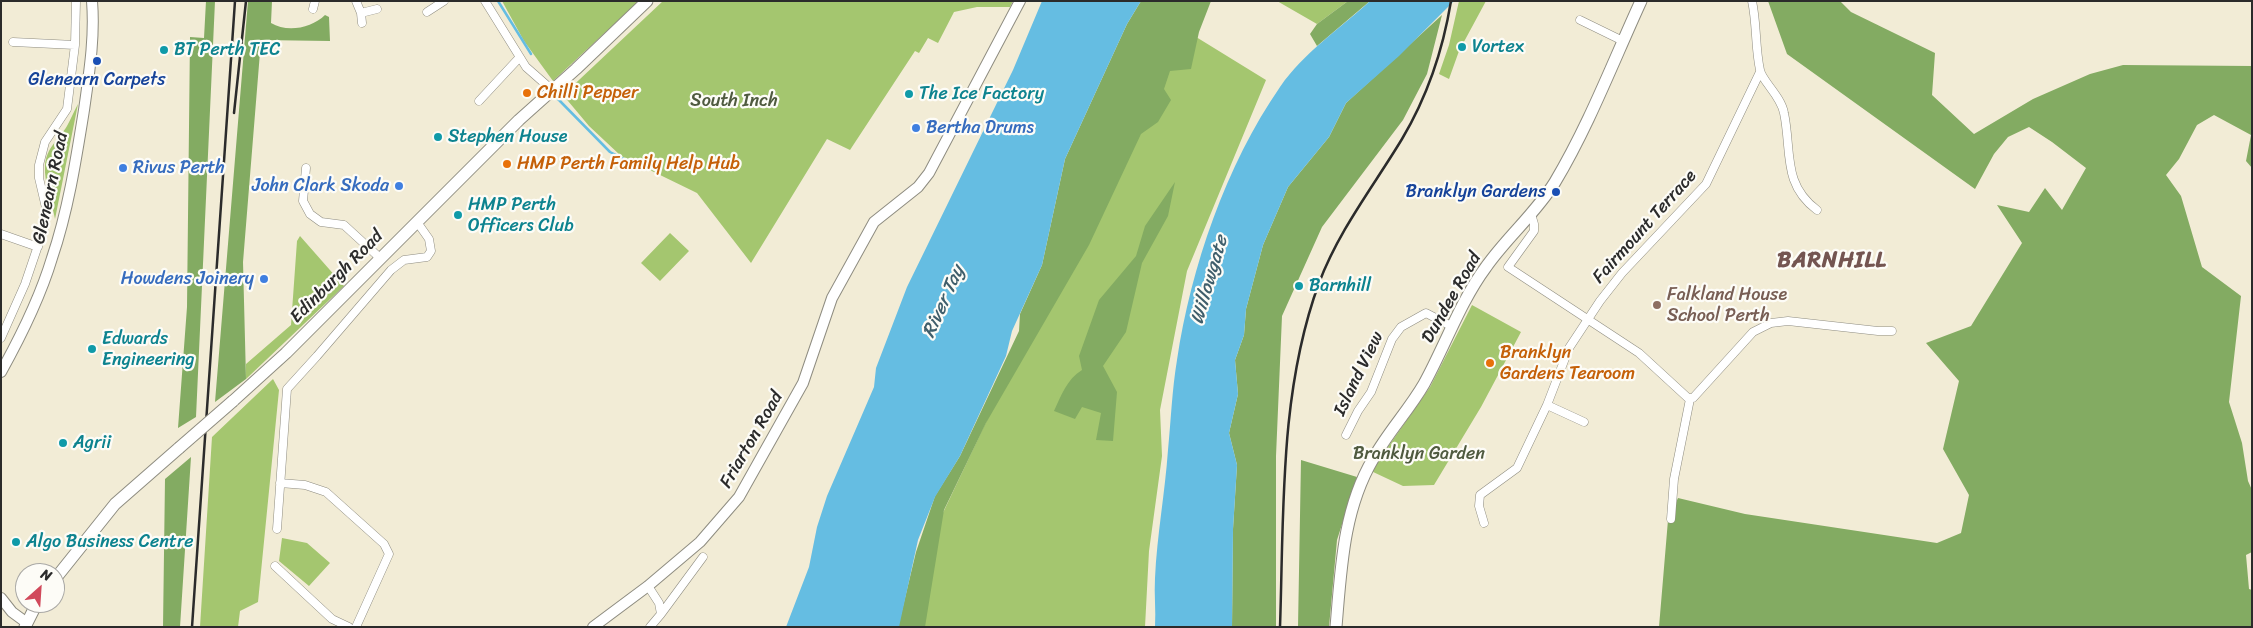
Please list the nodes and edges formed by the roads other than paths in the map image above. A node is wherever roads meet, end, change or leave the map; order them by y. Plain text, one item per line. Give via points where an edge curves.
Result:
1 (76, 1) edge
2 (92, 1) edge
3 (356, 1) edge
4 (444, 1) edge
5 (485, 1) edge
6 (647, 1) edge
7 (1020, 1) edge
8 (1640, 1) edge
9 (1752, 1) edge
10 (377, 9) dead end
11 (427, 12) dead end
12 (361, 13) junction
13 (1580, 20) dead end
14 (362, 23) dead end
15 (1623, 41) junction
16 (13, 42) dead end
17 (76, 46) junction
18 (519, 58) junction
19 (1760, 72) junction
20 (552, 89) junction
21 (479, 101) dead end
22 (306, 168) dead end
23 (1817, 210) dead end
24 (1531, 214) junction
25 (417, 222) junction
26 (1, 234) edge
27 (38, 247) junction
28 (380, 258) junction
29 (1587, 320) junction
30 (1453, 327) junction
31 (1892, 331) dead end
32 (1, 338) edge
33 (1, 372) edge
34 (1690, 399) junction
35 (1547, 405) junction
36 (1584, 422) dead end
37 (1346, 435) dead end
38 (280, 483) junction
39 (1671, 520) dead end
40 (1484, 523) dead end
41 (277, 529) dead end
42 (703, 557) dead end
43 (65, 566) edge
44 (275, 566) dead end
45 (648, 586) junction
46 (1, 598) edge
47 (32, 613) edge
48 (661, 614) junction
49 (26, 625) edge
50 (350, 627) edge
51 (356, 627) edge
52 (593, 627) edge
53 (650, 627) edge
54 (1336, 627) edge

1 - 17 street, Glenearn Road
2 - 33 street, Glenearn Road via 94,26 87,89 64,218 36,303
3 - 12 street
4 - 11 street
5 - 18 street
6 - 20 main road, Edinburgh Road
7 - 45 street, Friarton Road via 929,173 918,188 874,222 832,298 803,383 739,497 700,542
8 - 15 main road, Dundee Road
9 - 19 street
10 - 12 street
12 - 14 street
13 - 15 street
15 - 24 main road, Dundee Road via 1575,147 1554,184
16 - 17 street
17 - 27 street, Glenearn Road via 67,109 45,142 39,165 47,212
18 - 20 street
18 - 21 street
19 - 23 street via 1775,90 1784,111 1792,178 1806,201
19 - 29 street, Fairmount Terrace via 1706,184 1622,274
20 - 25 main road, Edinburgh Road
22 - 28 street via 303,201 310,214 321,222 344,225
24 - 29 street via 1534,231 1508,267
24 - 30 main road, Dundee Road via 1486,267
25 - 28 main road, Edinburgh Road
25 - 38 street via 430,241 431,251 427,257 404,260 391,270 287,389
26 - 27 street
27 - 32 street, Glenearn Road
28 - 43 main road, Edinburgh Road, bridge via 286,353 115,504
29 - 34 street via 1640,353
29 - 35 street, Fairmount Terrace via 1569,348
30 - 37 street, Island View via 1426,313 1401,327 1392,339 1371,392
30 - 54 main road, Dundee Road via 1423,385 1362,480 1344,542
31 - 34 street via 1788,321 1771,323 1753,332
34 - 39 street via 1674,479
35 - 36 street
35 - 40 street, Fairmount Terrace via 1517,468 1480,495 1479,506
38 - 41 street
38 - 51 street via 305,485 326,492 384,544 388,554
42 - 48 street
44 - 50 street via 332,619
45 - 48 street via 659,603
45 - 52 street, Friarton Road
46 - 49 street
47 - 49 main road
48 - 53 street

